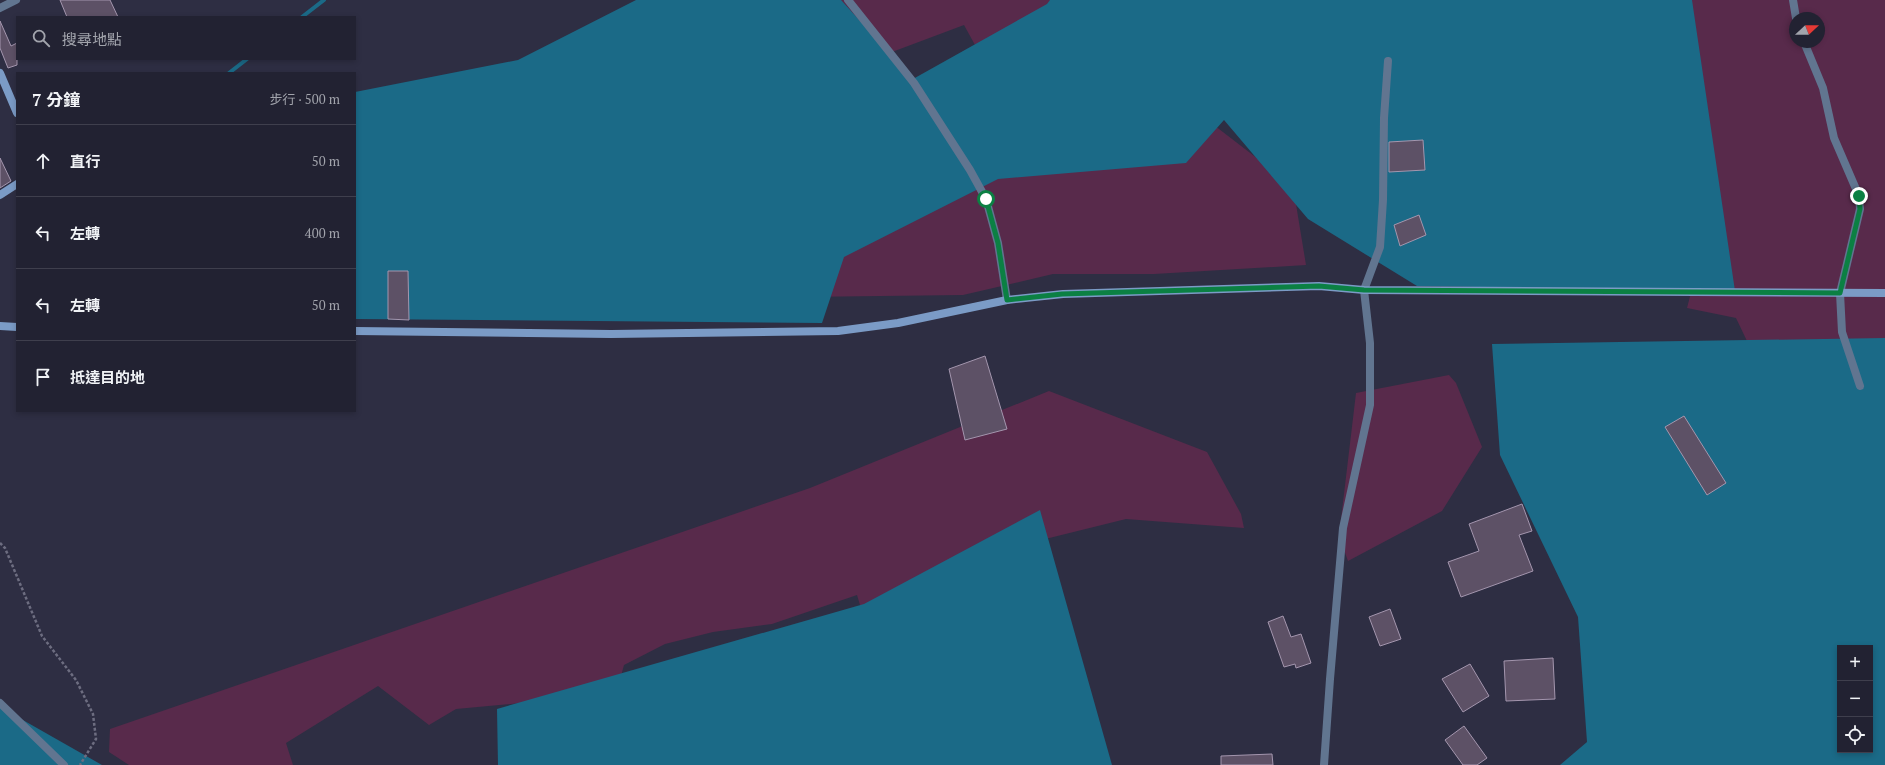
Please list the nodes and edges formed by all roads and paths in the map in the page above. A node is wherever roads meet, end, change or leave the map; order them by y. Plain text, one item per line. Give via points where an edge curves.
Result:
1 (16, 0) edge
2 (848, 0) edge
3 (1793, 0) edge
4 (0, 8) edge
5 (1795, 12) edge
6 (1806, 48) edge
7 (1388, 61) dead end
8 (0, 73) edge
9 (16, 111) edge
10 (16, 185) edge
11 (0, 195) edge
12 (1364, 290) junction
13 (1840, 293) junction
14 (1885, 293) edge
15 (1007, 300) junction
16 (0, 326) edge
17 (16, 326) edge
18 (356, 331) edge
19 (1860, 386) dead end
20 (0, 543) edge
21 (0, 703) edge
22 (64, 765) edge
23 (80, 765) edge
24 (1324, 765) edge

1 - 4 lane
2 - 15 lane via 914,83 986,199 998,243
3 - 5 lane
6 - 13 lane via 1823,88 1834,138 1859,196 1860,209
7 - 12 lane via 1380,247
8 - 9 street
10 - 11 street
12 - 13 street
12 - 15 street via 1319,286 1062,294
12 - 24 lane via 1370,343 1370,405 1343,528
13 - 14 street
13 - 19 lane via 1842,332
15 - 18 street via 838,331 611,334
16 - 17 street
20 - 23 path via 5,548 42,636 76,680 94,714 96,739
21 - 22 lane

